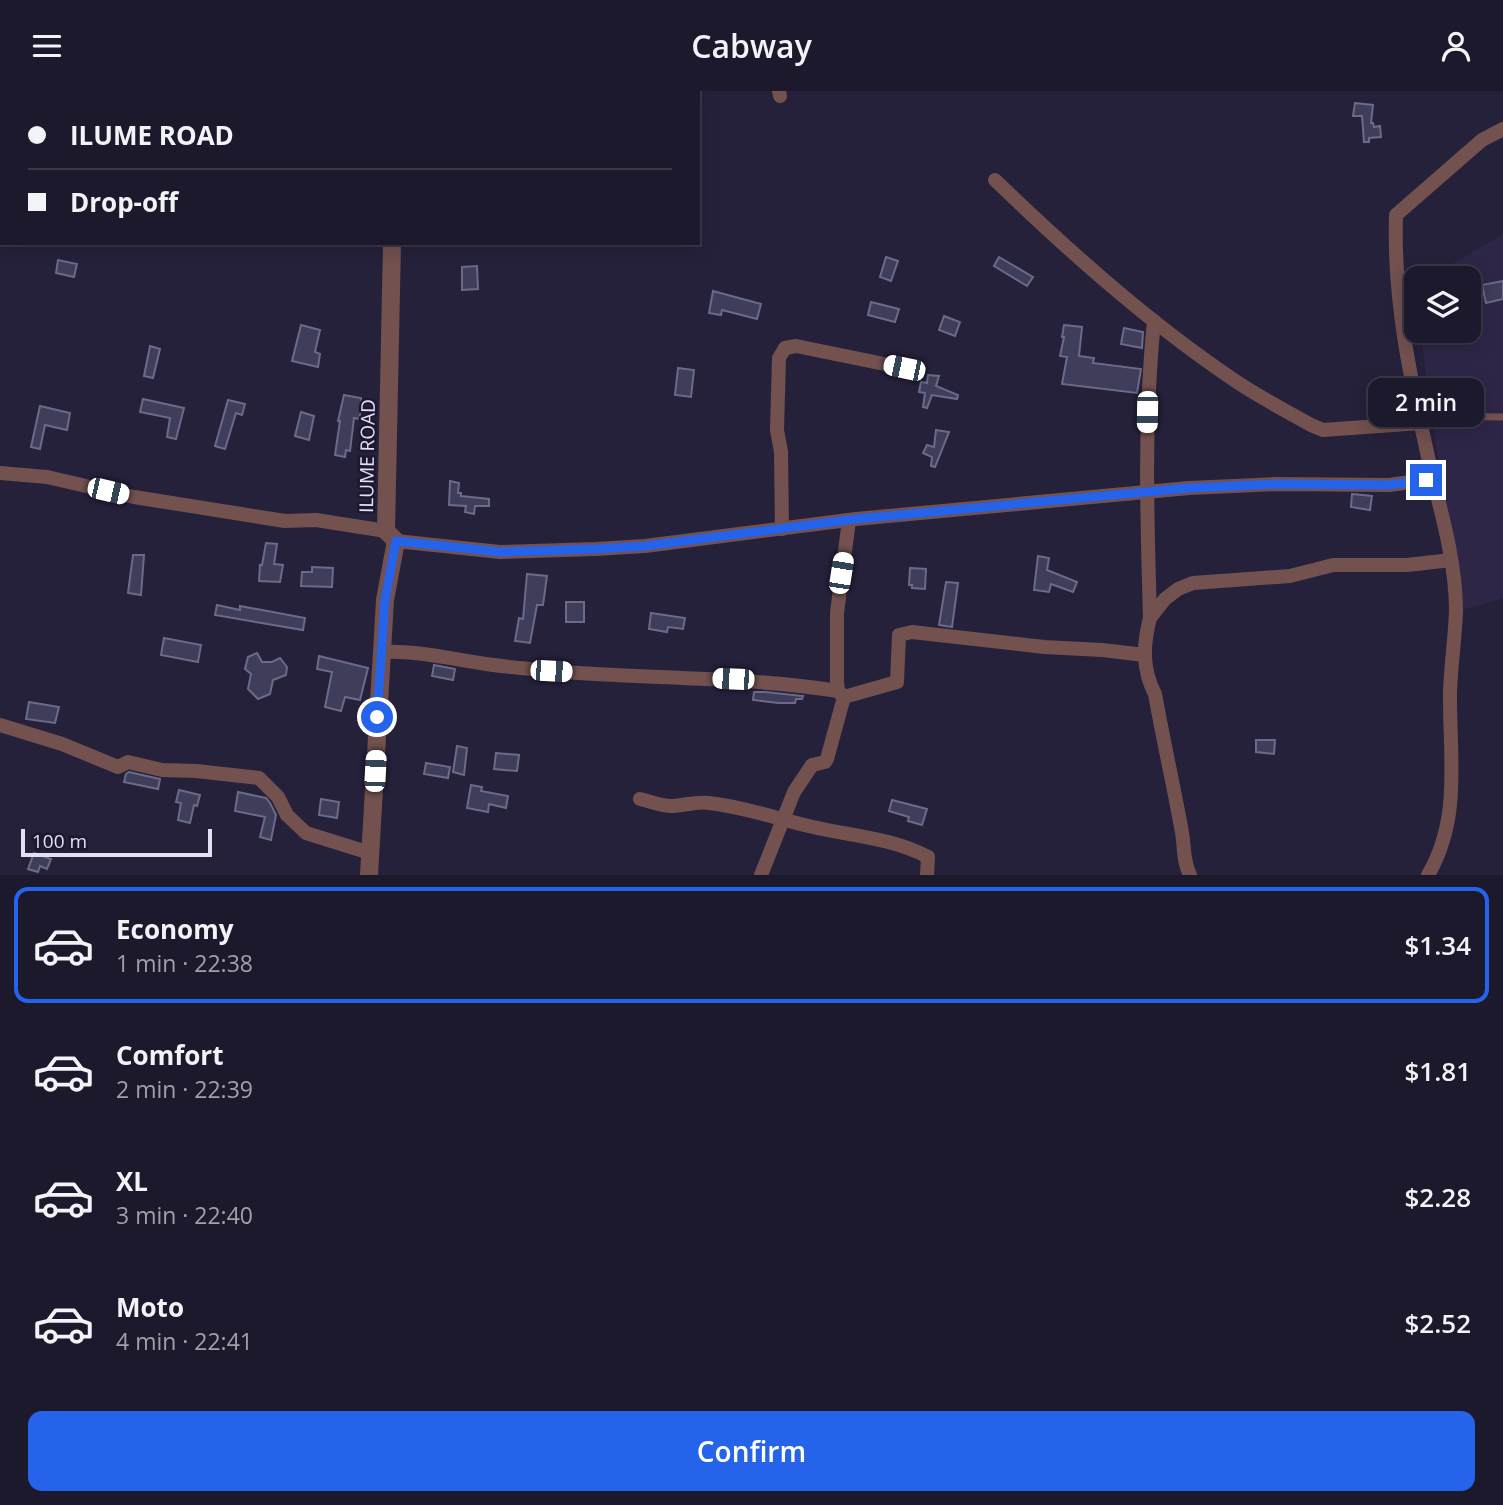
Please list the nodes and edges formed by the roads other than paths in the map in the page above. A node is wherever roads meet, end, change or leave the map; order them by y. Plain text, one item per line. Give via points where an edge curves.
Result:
1 (1503, 129) edge
2 (995, 180) dead end
3 (393, 245) edge
4 (1154, 321) junction
5 (904, 368) dead end
6 (1503, 417) edge
7 (1421, 426) junction
8 (0, 473) edge
9 (1433, 479) junction
10 (1146, 492) junction
11 (849, 520) junction
12 (782, 529) junction
13 (391, 536) junction
14 (1451, 559) junction
15 (1150, 618) junction
16 (380, 652) junction
17 (1145, 655) junction
18 (841, 694) junction
19 (0, 725) edge
20 (640, 799) dead end
21 (784, 820) junction
22 (370, 853) junction
23 (369, 875) edge
24 (761, 875) edge
25 (926, 875) edge
26 (1190, 875) edge
27 (1428, 875) edge

1 - 7 street via 1482,140 1396,215 1401,327
2 - 4 street via 1065,247
3 - 13 street, ILUME ROAD
4 - 7 street via 1239,384 1323,430
4 - 10 street
5 - 12 street via 796,346 785,348 779,358 777,430
6 - 7 lane via 1443,418
7 - 9 street
8 - 13 street via 47,477 134,497 285,521 316,520
9 - 10 street via 1389,485 1275,484
9 - 14 street
10 - 11 street
10 - 15 street
11 - 12 street
11 - 18 street via 837,613
12 - 13 street via 645,546 500,552
13 - 16 street, ILUME ROAD
14 - 15 street via 1407,565 1333,565 1290,576 1194,583 1165,599
14 - 27 street via 1456,610 1450,691 1450,815 1444,843
15 - 17 street
16 - 18 street via 551,671 790,684
16 - 22 street, ILUME ROAD
17 - 18 street via 912,632 900,635 897,682
17 - 26 street
18 - 21 street via 827,759 812,765 794,792
19 - 22 street via 118,767 128,762 162,771 259,778 306,833
20 - 21 street via 670,806 711,803
21 - 24 street
21 - 25 street via 909,847 928,857
22 - 23 street, ILUME ROAD

